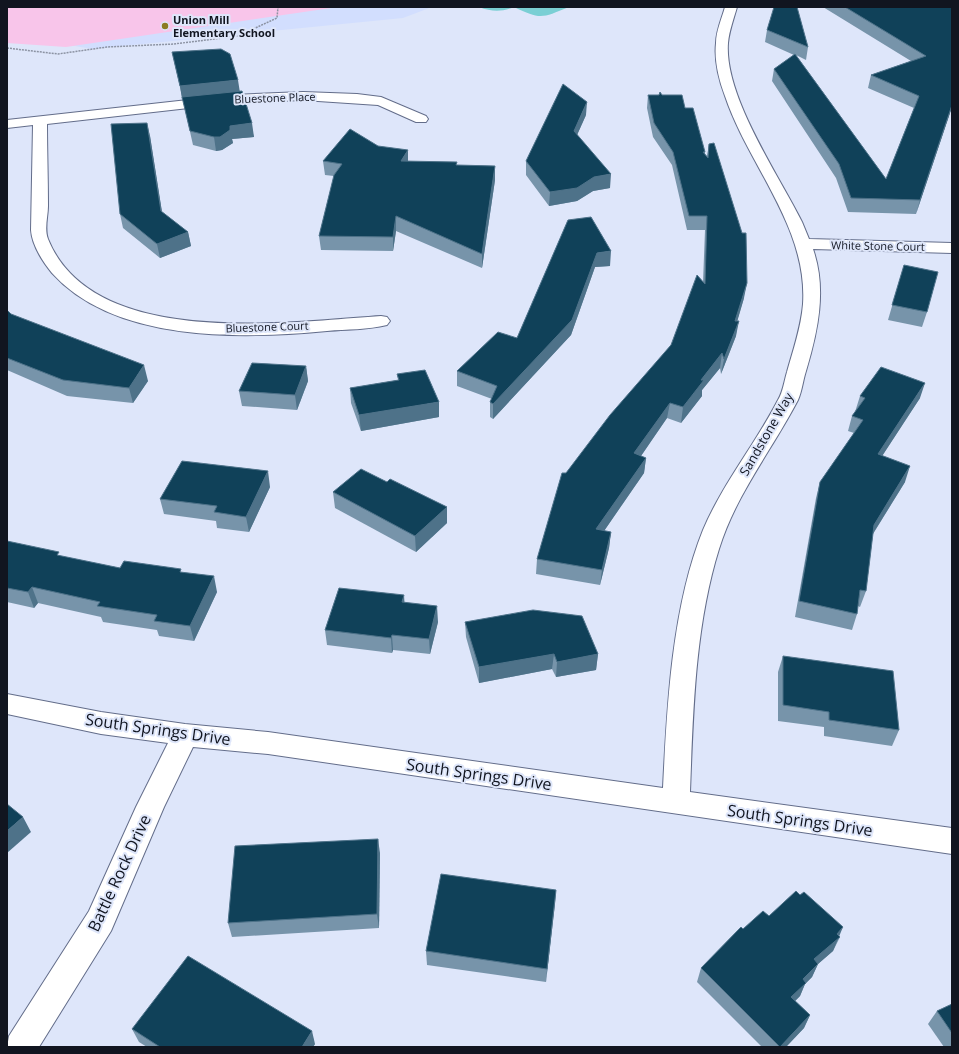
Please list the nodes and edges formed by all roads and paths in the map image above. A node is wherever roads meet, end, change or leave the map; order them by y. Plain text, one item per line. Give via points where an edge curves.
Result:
1 (278, 7) edge
2 (731, 7) edge
3 (7, 48) edge
4 (421, 119) dead end
5 (40, 120) junction
6 (7, 124) edge
7 (804, 244) junction
8 (952, 248) edge
9 (381, 321) dead end
10 (7, 704) edge
11 (185, 735) junction
12 (676, 802) junction
13 (952, 841) edge
14 (20, 1047) edge

1 - 3 path via 277,18 238,36 174,44 107,47 58,54
2 - 7 street, Sandstone Way via 722,32 721,54 729,94
4 - 5 street, Bluestone Place via 381,101 304,96 233,99
5 - 6 street, Bluestone Place
5 - 9 street, Bluestone Court via 40,237 50,261 61,274 74,286 99,301 125,312 159,321 228,330
7 - 8 street, White Stone Court
7 - 12 street, Sandstone Way via 812,295 807,336 790,396 730,496 707,551 693,607 684,670
10 - 11 street, South Springs Drive via 101,723
11 - 12 street, South Springs Drive via 268,743
11 - 14 street, Battle Rock Drive via 150,806 100,921
12 - 13 street, South Springs Drive

